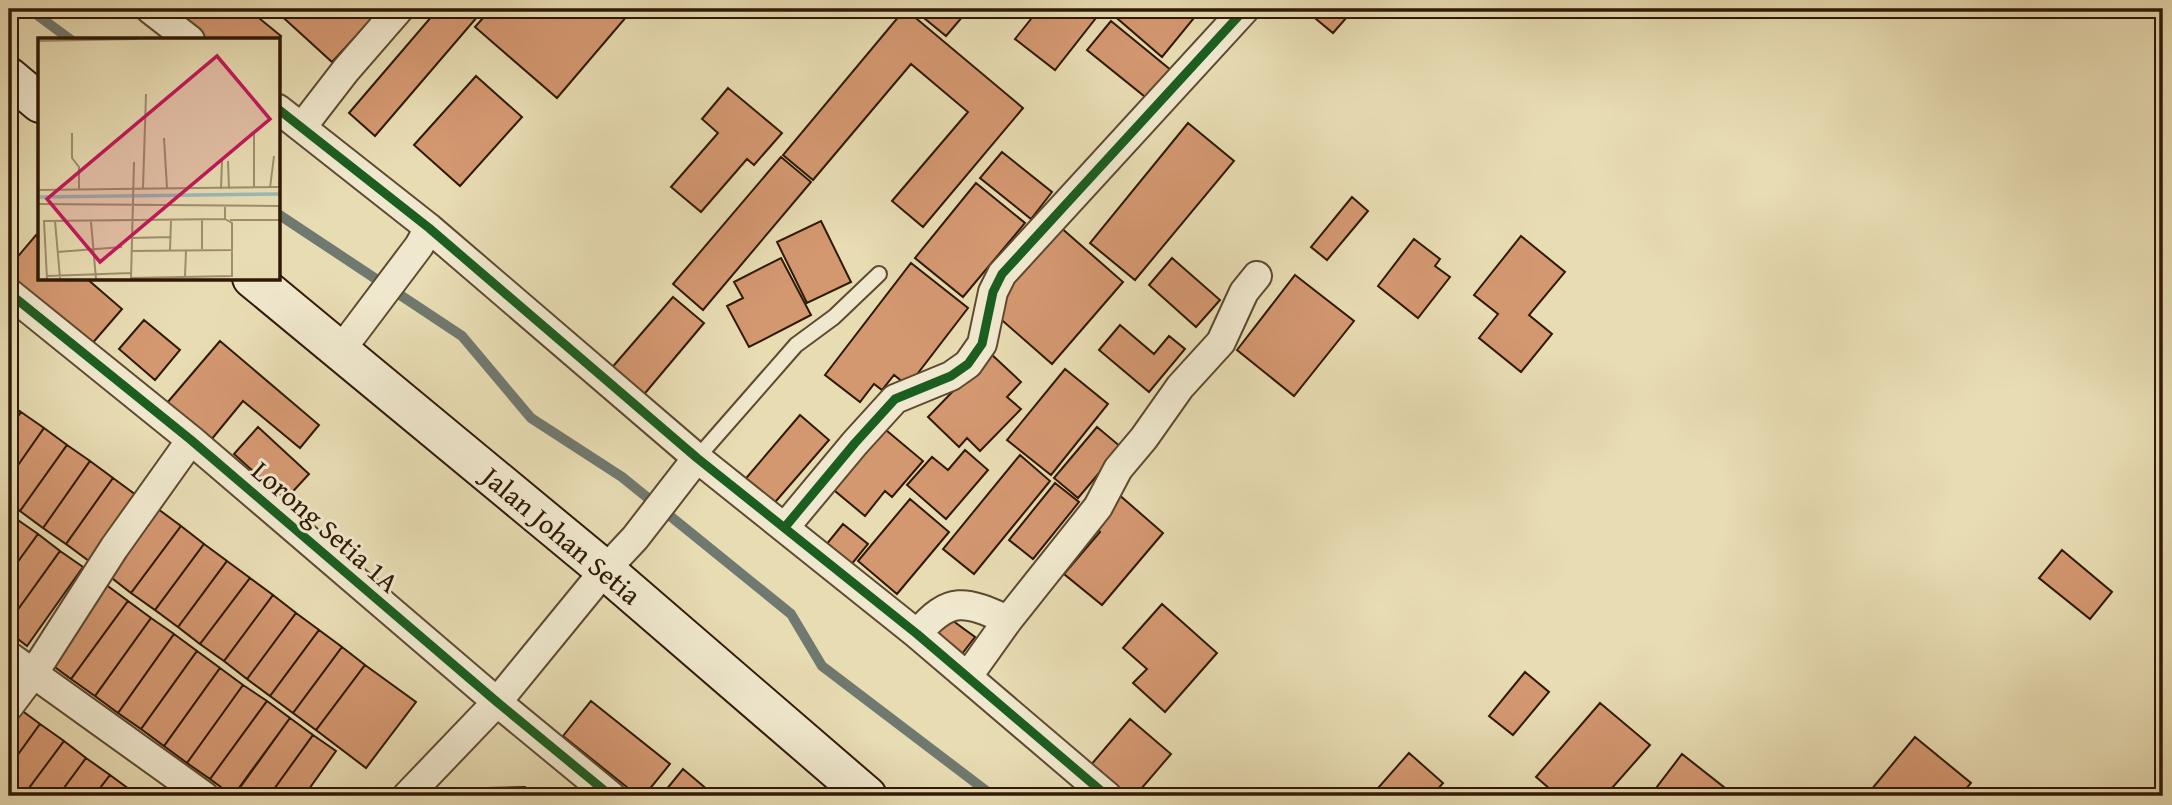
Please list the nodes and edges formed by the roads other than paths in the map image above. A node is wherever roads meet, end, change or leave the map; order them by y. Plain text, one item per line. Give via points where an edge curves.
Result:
1 (150, 9) edge
2 (399, 9) edge
3 (1245, 9) edge
4 (187, 38) edge
5 (9, 77) edge
6 (38, 101) edge
7 (280, 110) edge
8 (302, 127) junction
9 (424, 237) junction
10 (879, 274) dead end
11 (1257, 276) dead end
12 (254, 280) edge
13 (9, 293) edge
14 (340, 351) junction
15 (191, 440) junction
16 (692, 465) junction
17 (785, 527) junction
18 (605, 570) junction
19 (1008, 620) junction
20 (917, 634) junction
21 (9, 656) edge
22 (33, 674) junction
23 (968, 676) junction
24 (497, 702) junction
25 (9, 706) edge
26 (204, 796) edge
27 (407, 796) edge
28 (611, 796) edge
29 (867, 796) edge
30 (1107, 796) edge

1 - 4 street
2 - 8 street
3 - 17 street via 1002,274 993,292 982,344 968,363 951,376 895,399
5 - 6 main road
7 - 8 street
8 - 9 street
9 - 14 street
9 - 16 street
10 - 16 lane via 796,345
11 - 19 street via 1244,292 1222,342 1180,387 1118,470 1098,507
12 - 14 main road, Jalan Johan Setia
13 - 15 street, Lorong Setia 1A
14 - 18 main road, Jalan Johan Setia
15 - 22 street
15 - 24 street, Lorong Setia 1A
16 - 17 street
16 - 18 street
17 - 20 street
18 - 24 street
18 - 29 main road, Jalan Johan Setia
19 - 20 street via 955,604 932,616
19 - 23 street
20 - 23 street
21 - 22 street
22 - 25 street
22 - 26 street
23 - 30 street
24 - 27 street
24 - 28 street, Lorong Setia 1A

